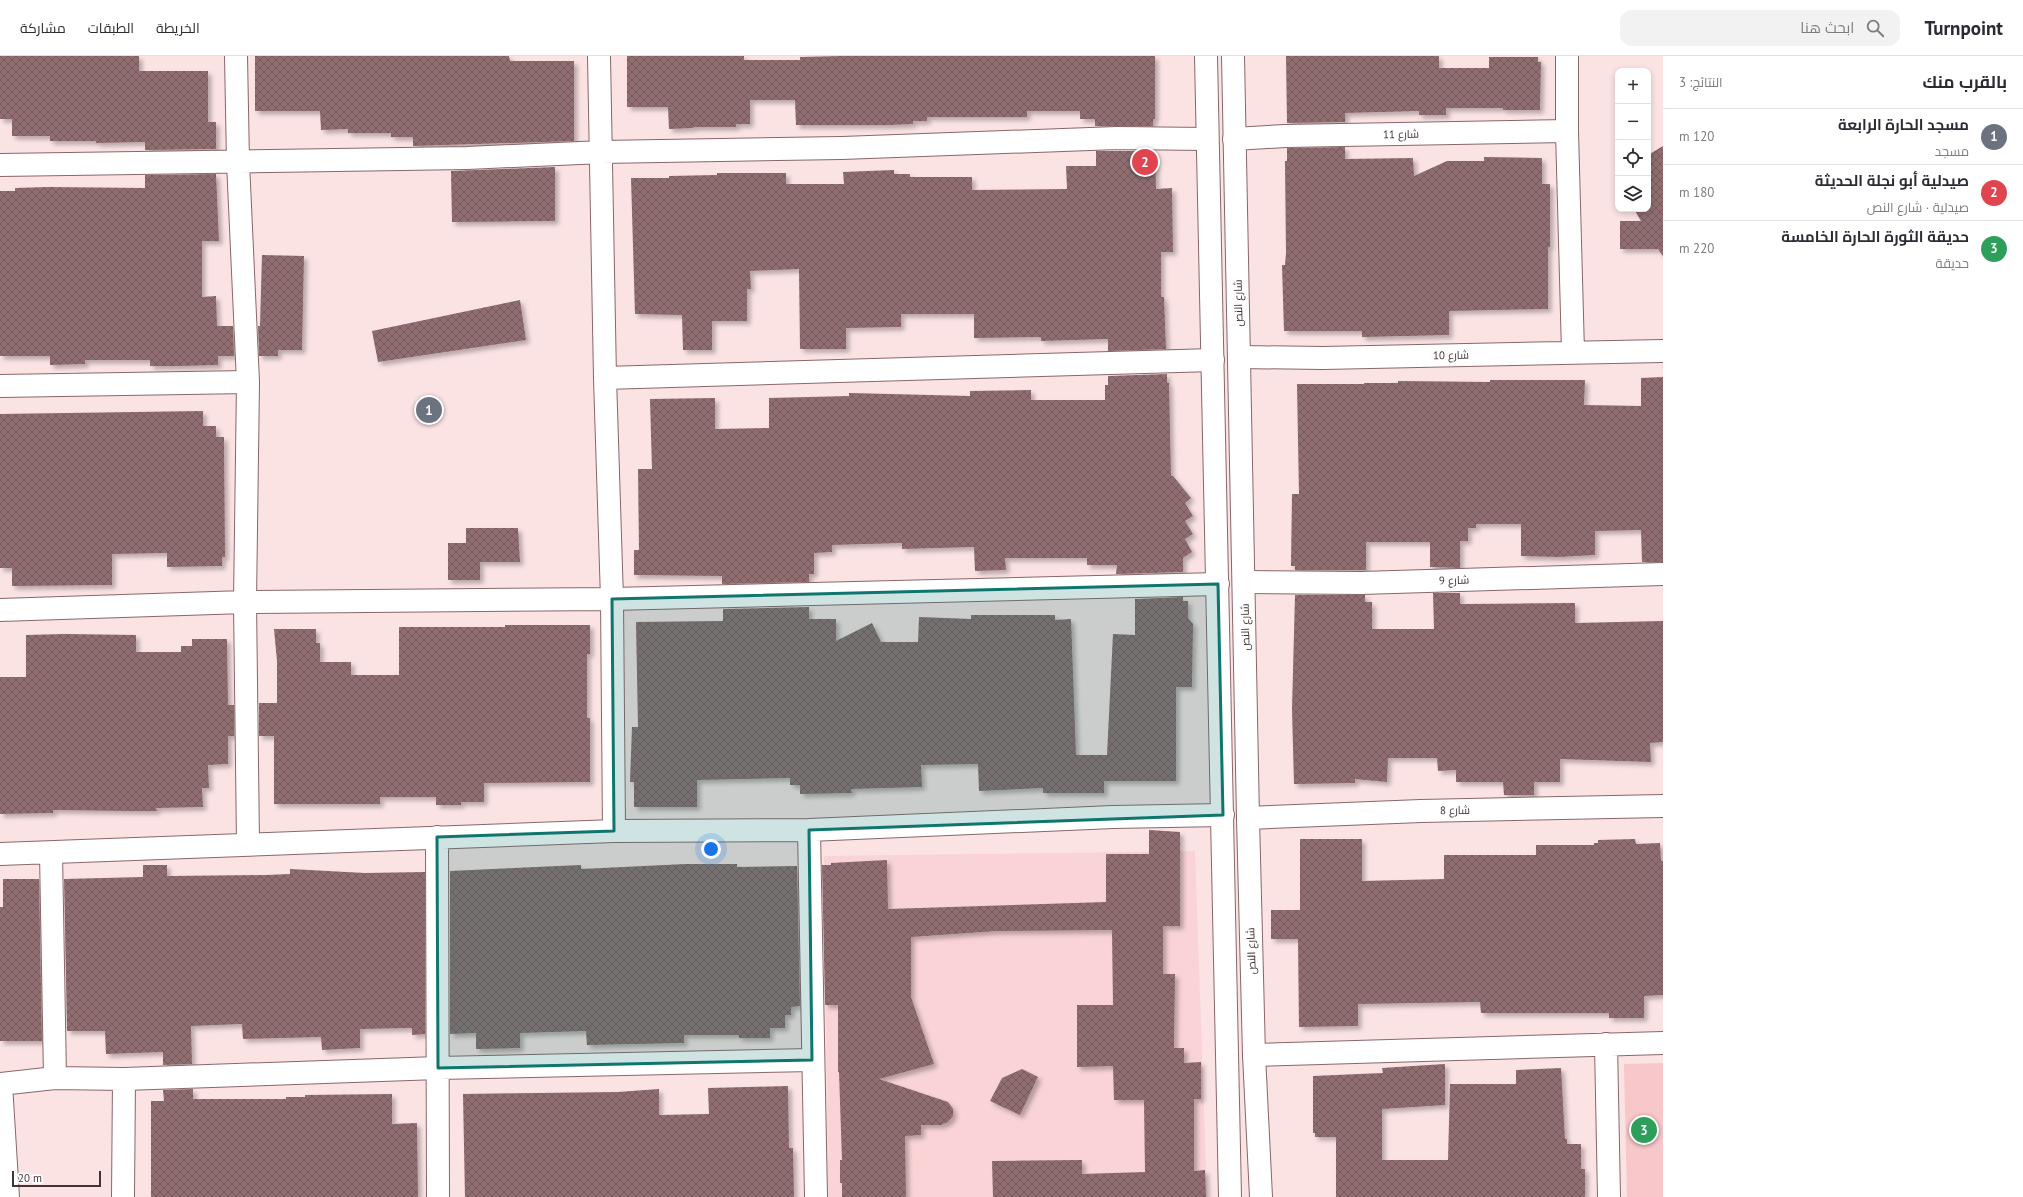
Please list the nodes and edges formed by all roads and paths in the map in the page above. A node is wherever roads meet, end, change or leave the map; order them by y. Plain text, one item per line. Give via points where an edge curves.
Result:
1 (236, 56) edge
2 (599, 56) edge
3 (1206, 56) edge
4 (1233, 56) edge
5 (1567, 56) edge
6 (1567, 131) junction
7 (1207, 138) junction
8 (1234, 138) junction
9 (602, 152) junction
10 (238, 162) junction
11 (0, 165) edge
12 (1663, 350) edge
13 (1573, 352) junction
14 (1239, 357) junction
15 (1213, 360) junction
16 (605, 378) junction
17 (248, 382) junction
18 (0, 386) edge
19 (1663, 574) edge
20 (1244, 582) junction
21 (1218, 584) junction
22 (612, 599) junction
23 (245, 602) junction
24 (0, 610) edge
25 (1663, 806) edge
26 (1223, 815) junction
27 (1248, 818) junction
28 (809, 830) junction
29 (614, 831) junction
30 (437, 837) junction
31 (248, 843) junction
32 (51, 852) junction
33 (0, 854) edge
34 (1663, 1043) edge
35 (1606, 1044) junction
36 (1254, 1055) junction
37 (812, 1060) junction
38 (438, 1068) junction
39 (55, 1078) junction
40 (124, 1079) junction
41 (1, 1084) edge
42 (8, 1197) edge
43 (123, 1197) edge
44 (438, 1197) edge
45 (816, 1197) edge
46 (1230, 1197) edge
47 (1261, 1197) edge
48 (1609, 1197) edge

1 - 10 street
2 - 9 street
3 - 7 street
4 - 8 street, شارع النص
5 - 6 street
6 - 8 street, شارع 11
6 - 13 street
7 - 9 street via 1118,138 842,148
7 - 15 street
8 - 14 street, شارع النص
9 - 10 street via 467,158
9 - 16 street
10 - 11 street
10 - 17 street
12 - 13 street, شارع 10
13 - 14 street, شارع 10 via 1323,358
14 - 20 street, شارع النص
15 - 16 street
15 - 21 street
16 - 22 street
17 - 18 street
17 - 23 street
19 - 20 street, شارع 9 via 1361,583
20 - 27 street, شارع النص
21 - 22 street
21 - 26 street
22 - 23 street
22 - 29 street
23 - 24 street
23 - 31 street
25 - 27 street, شارع 8
26 - 28 street
26 - 46 street
27 - 36 street, شارع النص
28 - 29 street
28 - 37 street
29 - 30 street
30 - 31 street
30 - 38 street
31 - 32 street
32 - 33 street
32 - 39 street
34 - 35 street
35 - 36 street
35 - 48 street
36 - 47 street, شارع النص
37 - 38 street
37 - 45 street
38 - 40 street
38 - 44 street
39 - 40 street
39 - 41 street
40 - 43 street
41 - 42 street

